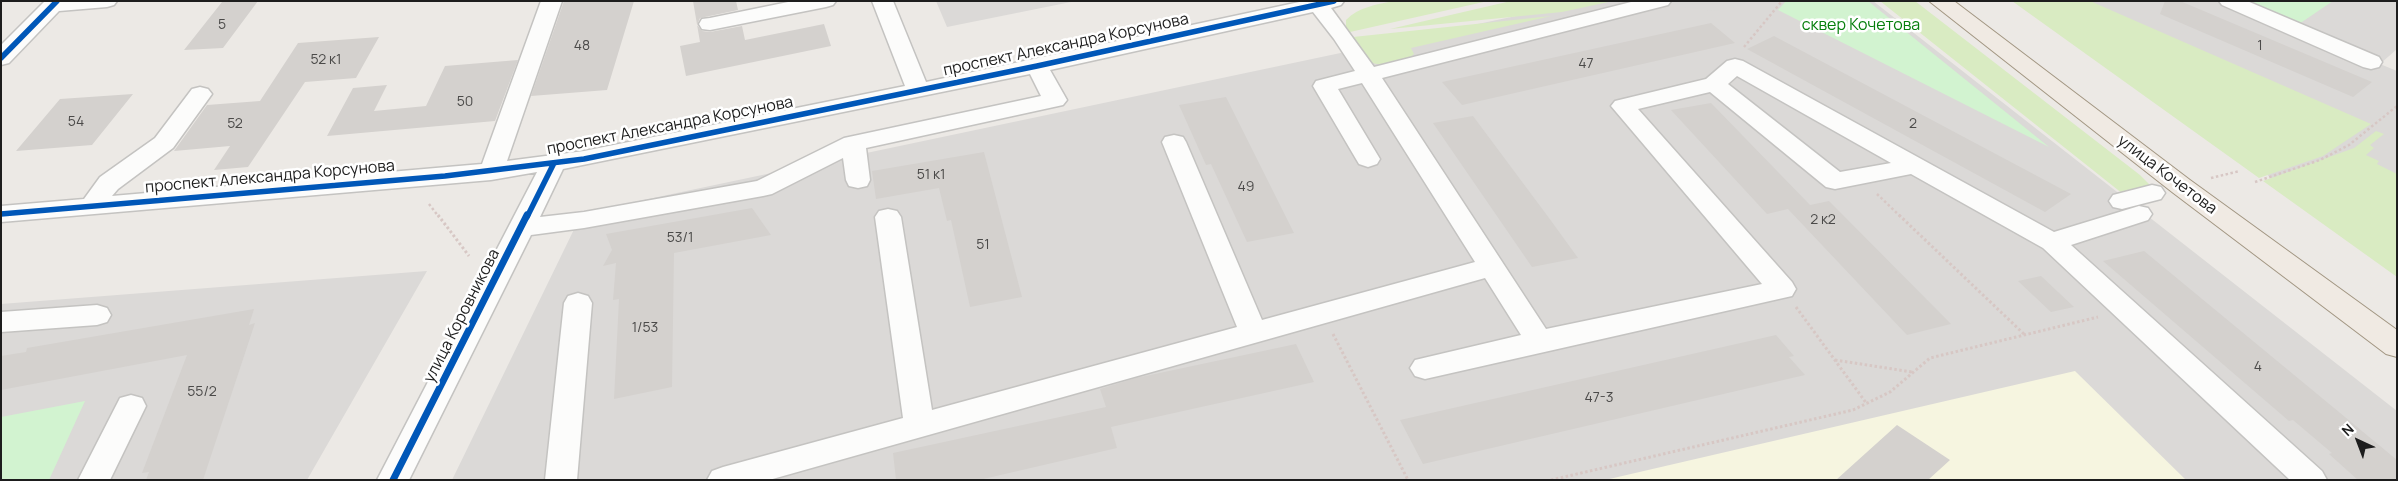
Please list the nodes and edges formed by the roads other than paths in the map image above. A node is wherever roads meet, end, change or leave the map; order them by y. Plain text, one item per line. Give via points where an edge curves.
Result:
1 (108, 1) edge
2 (552, 1) edge
3 (826, 1) edge
4 (882, 1) edge
5 (1661, 1) edge
6 (1940, 1) edge
7 (2229, 1) edge
8 (1328, 2) edge
9 (55, 3) edge
10 (710, 24) dead end
11 (1, 58) edge
12 (2371, 62) dead end
13 (1037, 66) junction
14 (1368, 74) junction
15 (952, 83) junction
16 (1714, 84) junction
17 (918, 90) junction
18 (200, 94) dead end
19 (967, 119) junction
20 (1174, 142) dead end
21 (854, 143) junction
22 (1368, 159) dead end
23 (554, 163) junction
24 (1915, 166) junction
25 (491, 172) junction
26 (858, 180) dead end
27 (2138, 202) dead end
28 (92, 206) junction
29 (1, 214) edge
30 (888, 218) dead end
31 (523, 227) junction
32 (2052, 242) junction
33 (1490, 267) junction
34 (578, 303) dead end
35 (97, 316) dead end
36 (1, 322) edge
37 (1253, 332) junction
38 (1539, 342) junction
39 (2397, 346) edge
40 (1425, 368) dead end
41 (131, 406) dead end
42 (919, 425) junction
43 (94, 480) edge
44 (393, 480) edge
45 (561, 480) edge
46 (723, 480) edge
47 (2311, 480) edge

1 - 9 street
2 - 25 lane
3 - 10 street
4 - 17 street
5 - 14 street
6 - 39 main road, улица Кочетова
7 - 12 street
8 - 13 street, проспект Александра Корсунова
8 - 14 street via 1343,36
9 - 11 street
13 - 15 street, проспект Александра Корсунова
13 - 19 street via 1055,100
14 - 22 street via 1324,86
14 - 33 street
15 - 17 street, проспект Александра Корсунова
15 - 19 street
16 - 24 street via 1735,66
16 - 24 street via 1835,181
16 - 38 street via 1623,106 1782,289
17 - 23 street, проспект Александра Корсунова
18 - 28 street via 164,143 109,183
19 - 21 street
20 - 37 street
21 - 26 lane
21 - 31 street via 764,188 584,220
23 - 25 street, проспект Александра Корсунова
23 - 31 street, улица Коровникова
24 - 32 street
25 - 28 street, проспект Александра Корсунова
27 - 32 street
28 - 29 street, проспект Александра Корсунова
30 - 42 street
31 - 44 street, улица Коровникова
32 - 47 street
33 - 37 street
33 - 38 street
34 - 45 street
35 - 36 street
37 - 42 street
38 - 40 street
41 - 43 street
42 - 46 street

